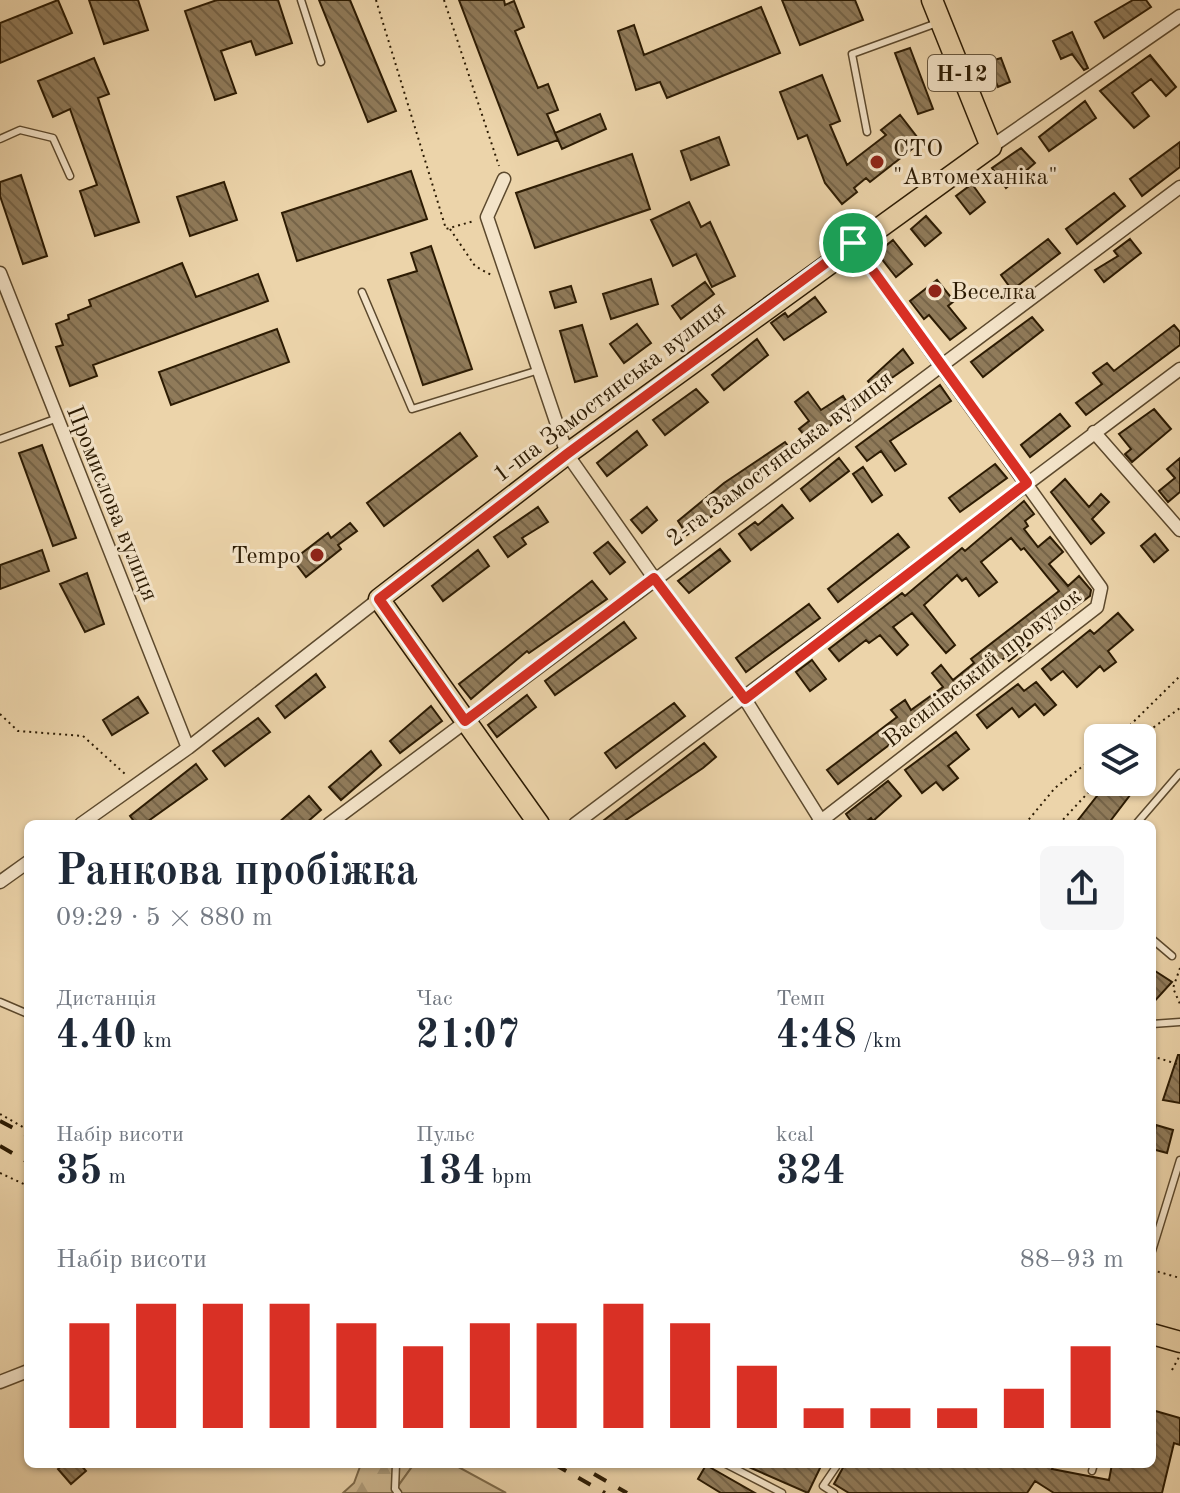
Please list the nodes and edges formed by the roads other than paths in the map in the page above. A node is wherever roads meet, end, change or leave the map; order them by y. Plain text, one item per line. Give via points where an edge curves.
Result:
1 (301, 0) edge
2 (932, 0) edge
3 (1180, 16) edge
4 (940, 22) junction
5 (321, 62) dead end
6 (867, 132) dead end
7 (0, 139) edge
8 (991, 147) junction
9 (70, 176) dead end
10 (504, 179) road end
11 (1180, 187) edge
12 (853, 243) junction
13 (0, 273) edge
14 (362, 292) dead end
15 (942, 364) junction
16 (1180, 369) edge
17 (539, 370) junction
18 (55, 419) junction
19 (1094, 432) junction
20 (0, 439) edge
21 (567, 454) junction
22 (1027, 483) junction
23 (1180, 530) edge
24 (654, 578) junction
25 (379, 599) junction
26 (745, 699) junction
27 (465, 721) junction
28 (188, 748) junction
29 (1180, 773) edge
30 (87, 820) edge
31 (334, 820) edge
32 (536, 820) edge
33 (580, 820) edge
34 (818, 820) edge
35 (824, 820) edge
36 (1139, 820) edge
37 (24, 865) edge
38 (0, 882) edge
39 (1156, 942) edge
40 (1172, 956) dead end
41 (0, 1002) edge
42 (24, 1012) edge
43 (1180, 1022) edge
44 (1156, 1024) edge
45 (1180, 1160) edge
46 (1156, 1238) edge
47 (1156, 1335) edge
48 (1180, 1342) edge
49 (24, 1373) edge
50 (0, 1382) edge
51 (396, 1468) edge
52 (734, 1468) edge
53 (835, 1468) edge
54 (823, 1486) junction
55 (398, 1493) edge
56 (782, 1493) edge
57 (813, 1493) edge
58 (834, 1493) edge

1 - 5 lane
2 - 4 main road, Н-12
3 - 8 street, 1-ша Замостянська вулиця
4 - 6 lane via 852,54
4 - 8 main road, Н-12
7 - 9 lane via 20,130 53,138
8 - 12 main road, 1-ша Замостянська вулиця
10 - 17 street via 487,217
11 - 15 street, 2-га Замостянська вулиця
12 - 15 street, Василівський провулок
12 - 21 main road, 1-ша Замостянська вулиця
13 - 18 street, Промислова вулиця
14 - 17 lane via 412,409
15 - 22 street, Василівський провулок
15 - 24 street, 2-га Замостянська вулиця
16 - 19 street
17 - 21 street
18 - 20 lane
18 - 28 street, Промислова вулиця
19 - 22 street
19 - 23 street
21 - 24 street
21 - 25 main road, 1-ша Замостянська вулиця
22 - 26 street
22 - 35 street, Василівський провулок via 1101,588 1097,607
24 - 26 street
24 - 27 street, 2-га Замостянська вулиця
25 - 27 main road
25 - 28 street, 1-ша Замостянська вулиця
26 - 33 street
26 - 34 street
27 - 31 street, 2-га Замостянська вулиця
27 - 32 main road
28 - 30 street, 1-ша Замостянська вулиця
29 - 36 lane
37 - 38 street
39 - 40 lane
41 - 42 lane
43 - 44 lane
45 - 46 lane
47 - 48 main road
49 - 50 street
51 - 55 lane
52 - 56 lane
53 - 54 lane
54 - 57 lane
54 - 58 lane

